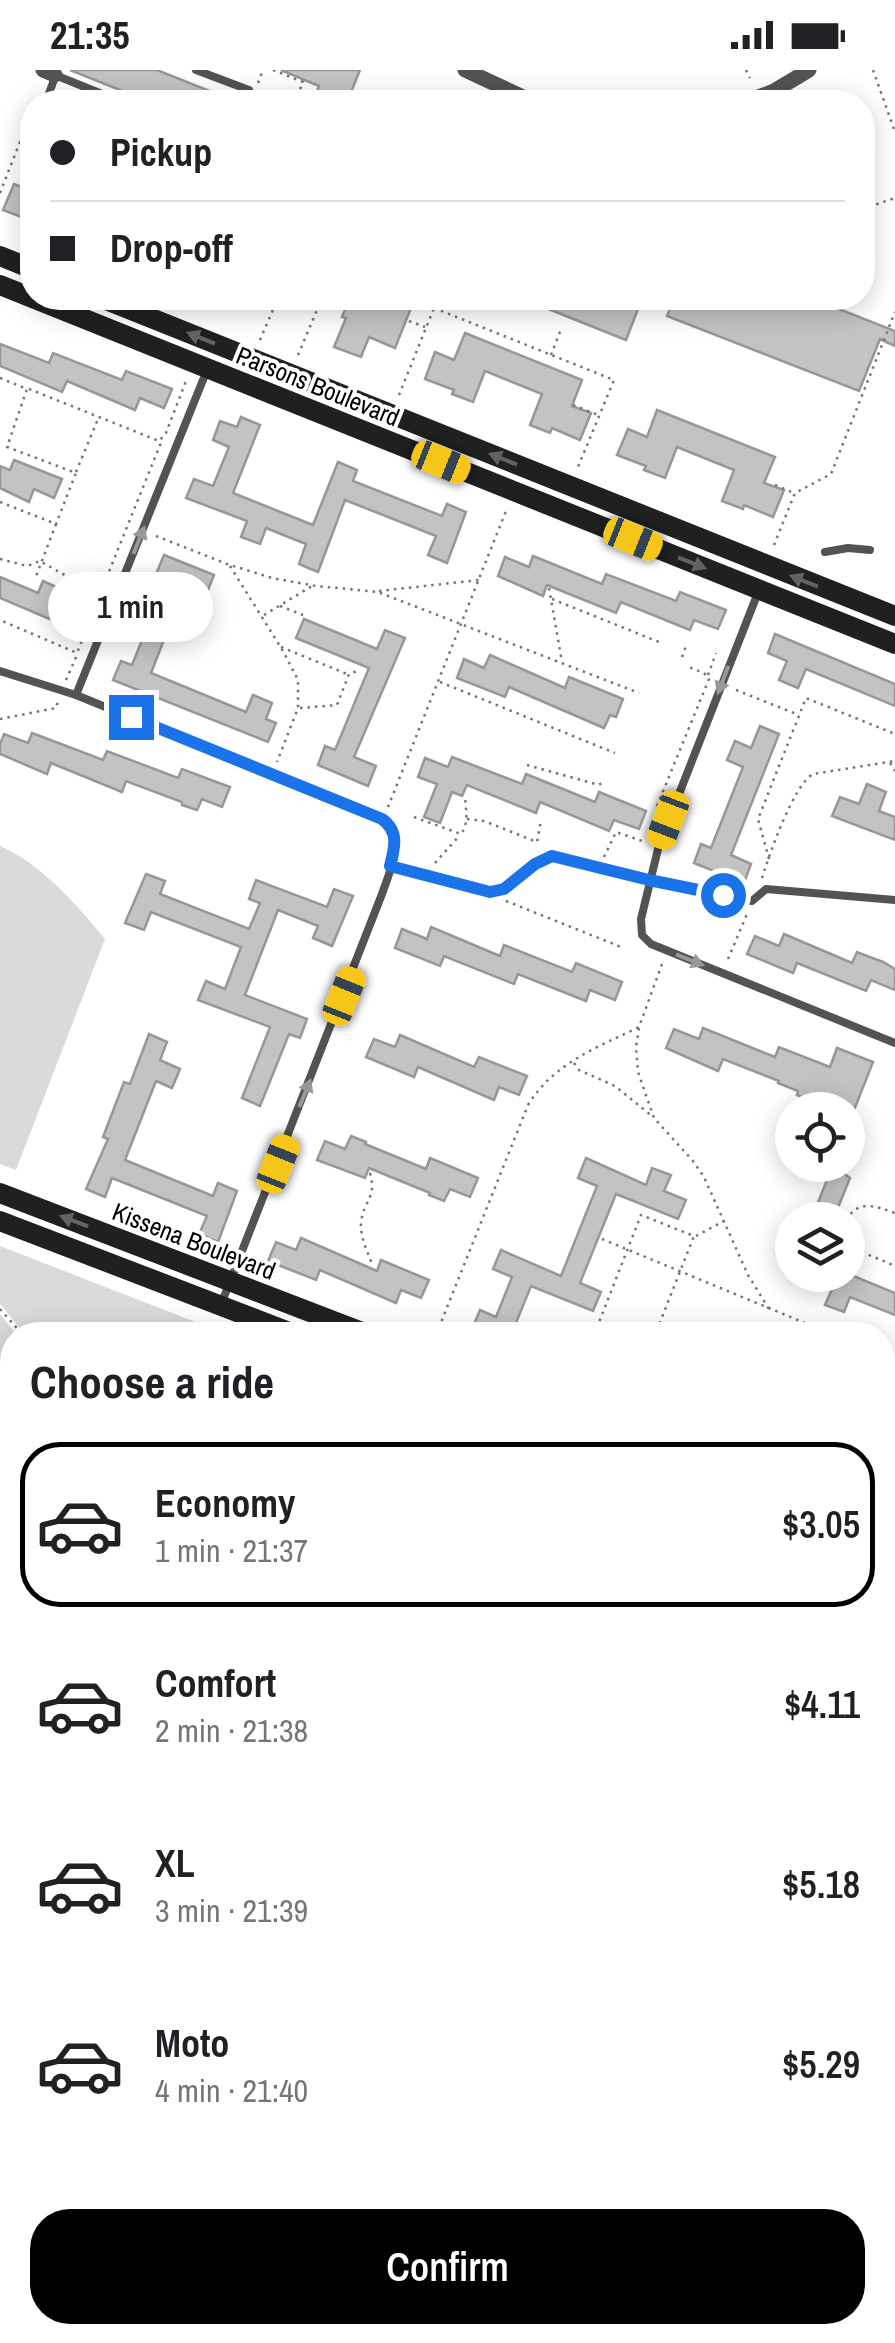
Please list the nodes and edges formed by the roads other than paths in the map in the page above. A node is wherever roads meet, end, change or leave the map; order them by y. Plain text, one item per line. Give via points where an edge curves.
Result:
1 (196, 70) edge
2 (466, 70) edge
3 (810, 70) edge
4 (52, 72) edge
5 (94, 90) edge
6 (249, 90) dead end
7 (508, 90) edge
8 (776, 90) edge
9 (63, 310) edge
10 (132, 310) edge
11 (208, 368) junction
12 (870, 550) dead end
13 (825, 552) dead end
14 (760, 590) junction
15 (895, 616) edge
16 (895, 644) edge
17 (0, 671) edge
18 (76, 695) junction
19 (390, 866) junction
20 (649, 880) junction
21 (895, 900) edge
22 (895, 1042) edge
23 (0, 1193) edge
24 (30, 1204) junction
25 (10, 1225) edge
26 (230, 1282) junction
27 (221, 1305) junction
28 (264, 1322) edge
29 (336, 1322) edge

1 - 6 lane
2 - 7 street
3 - 8 street
4 - 5 lane
9 - 11 street, Parsons Boulevard
15 -> 10 street, Parsons Boulevard
11 -> 14 street, Parsons Boulevard
18 -> 11 lane
12 - 13 lane
14 - 16 street, Parsons Boulevard
14 -> 20 lane
17 - 18 lane
18 - 19 lane via 382,819 394,831
19 - 20 lane via 490,892 552,856
26 -> 19 lane
20 - 21 lane via 752,901 766,888
20 -> 22 lane via 640,928 650,944
23 - 24 street, Kissena Boulevard
24 - 25 lane
26 -> 24 street, Kissena Boulevard
25 - 27 street, Kissena Boulevard
26 - 27 lane
26 - 29 street, Kissena Boulevard
27 - 28 street, Kissena Boulevard

